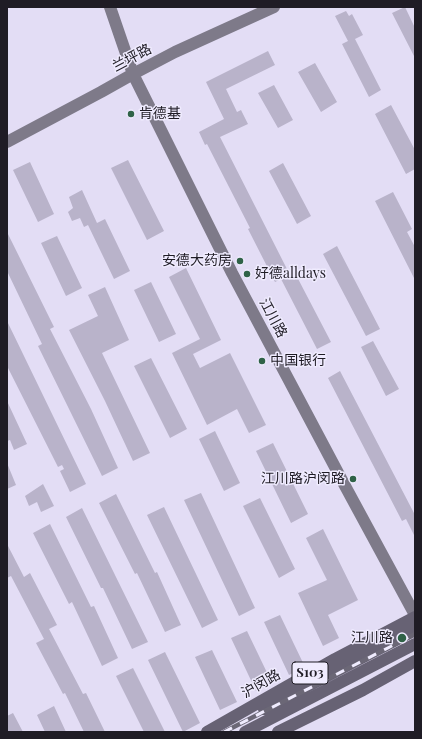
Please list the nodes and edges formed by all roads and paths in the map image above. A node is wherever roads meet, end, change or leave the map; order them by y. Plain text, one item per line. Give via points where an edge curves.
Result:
1 (110, 7) edge
2 (274, 7) edge
3 (133, 74) junction
4 (7, 142) edge
5 (415, 616) edge
6 (415, 630) edge
7 (415, 644) edge
8 (415, 661) edge
9 (207, 732) edge
10 (219, 732) edge
11 (245, 732) edge
12 (278, 732) edge

1 - 3 main road, 江川路
2 - 3 main road, 兰坪路
3 - 4 main road, 兰坪路
3 - 5 main road, 江川路 via 236,280
5 - 9 main road, 沪闵路 / S103
6 - 10 main road
7 - 11 main road
8 - 12 main road, S103

